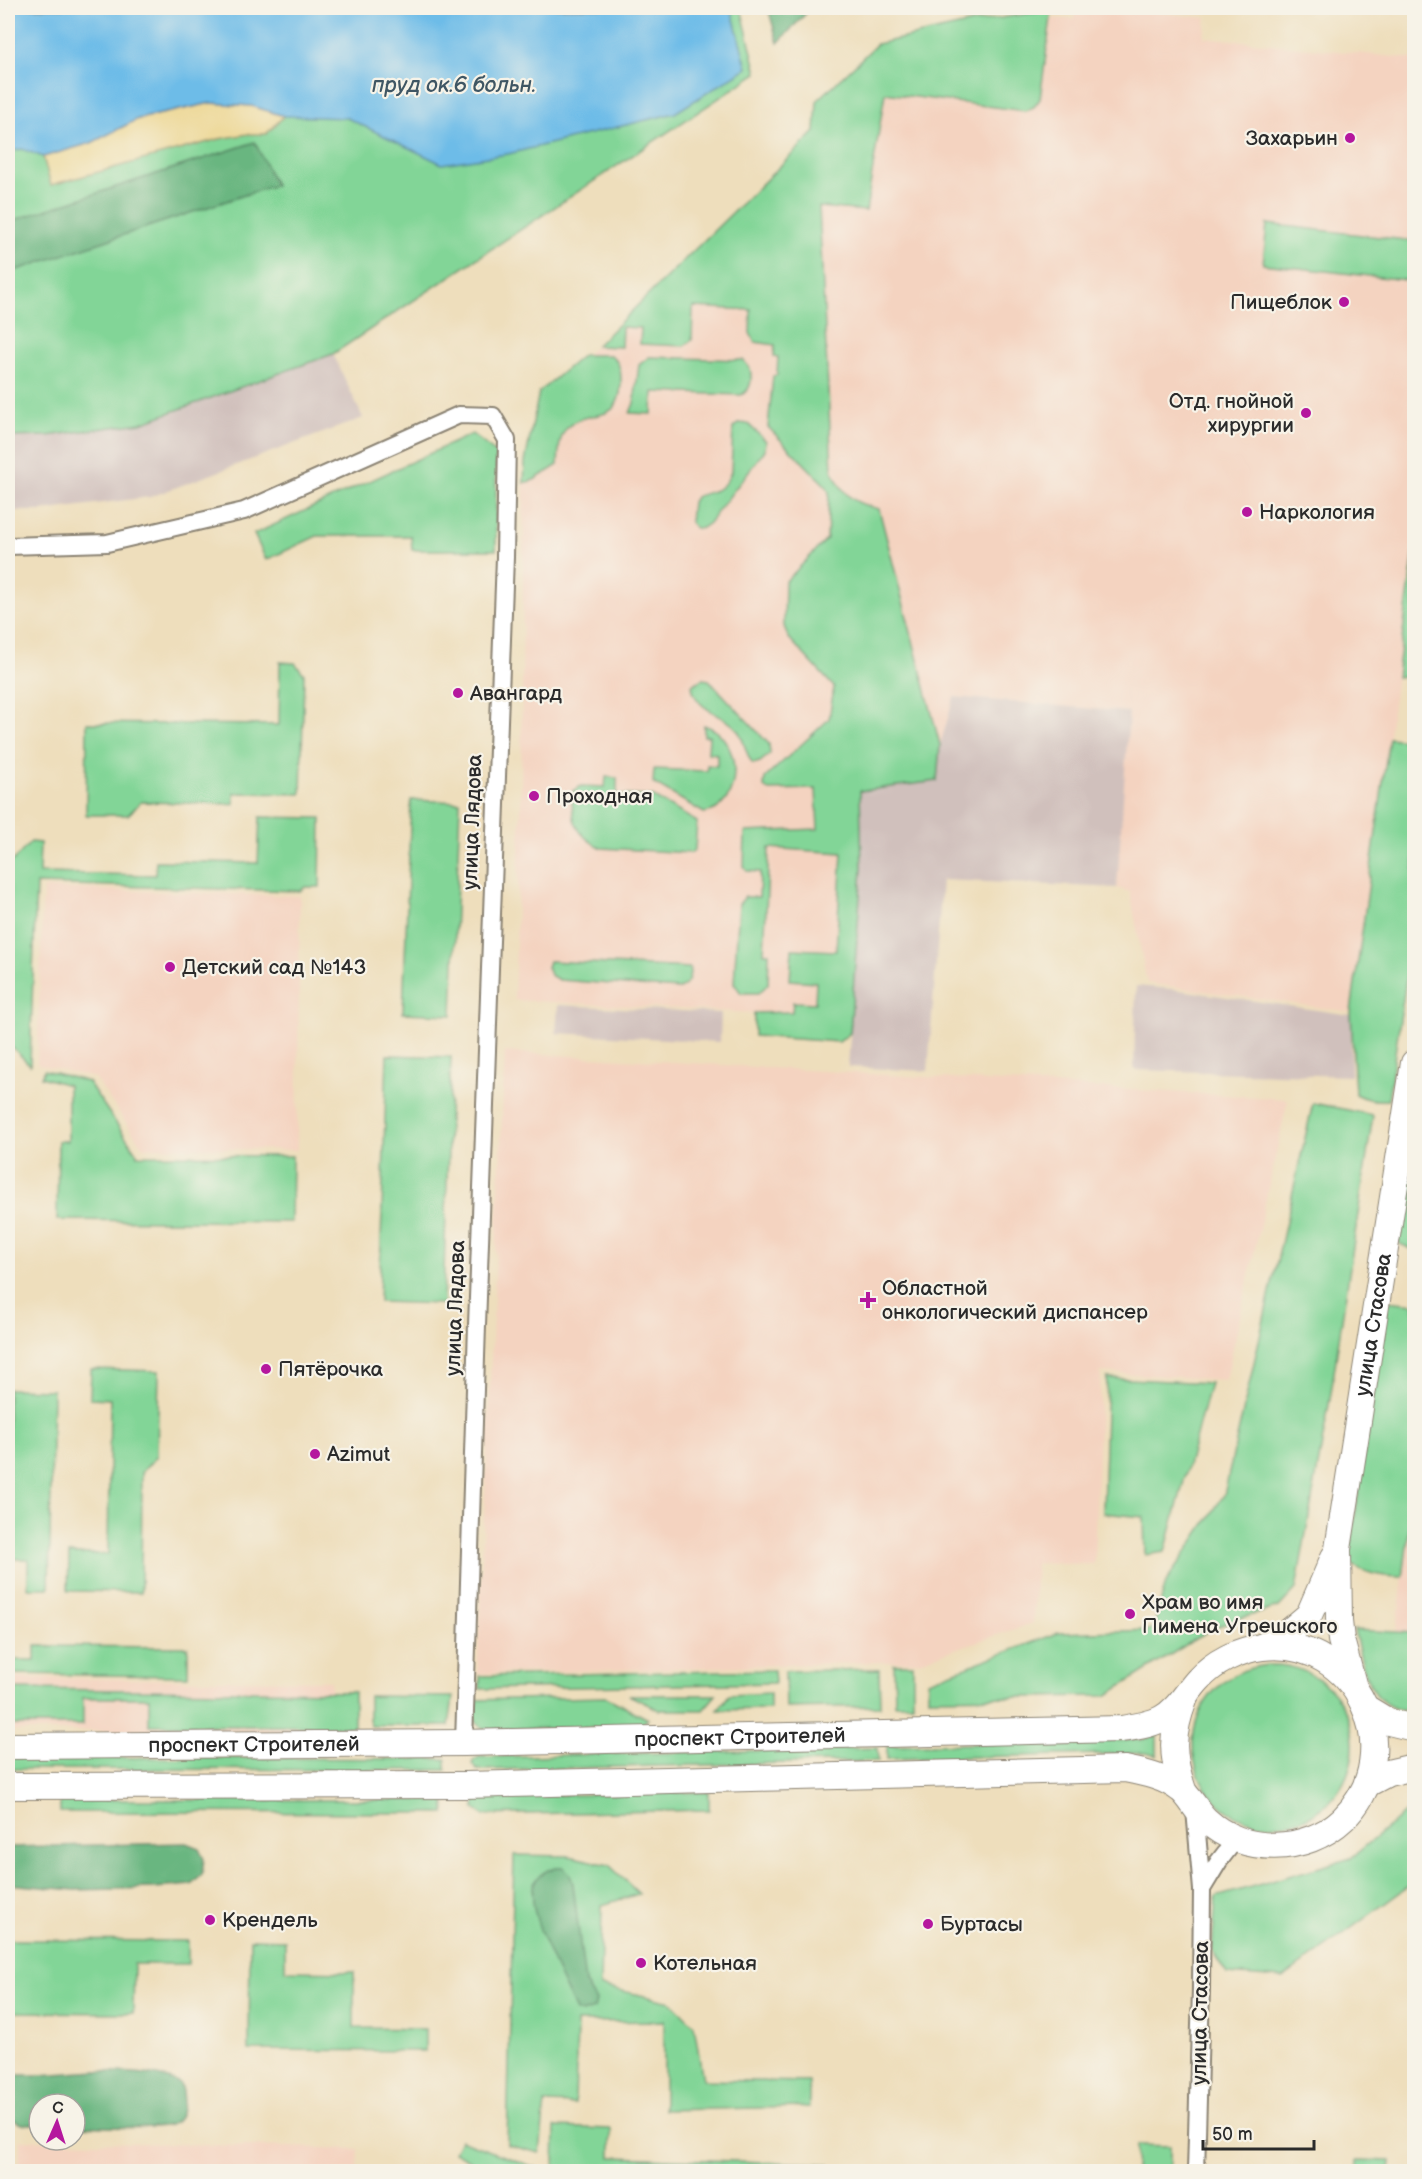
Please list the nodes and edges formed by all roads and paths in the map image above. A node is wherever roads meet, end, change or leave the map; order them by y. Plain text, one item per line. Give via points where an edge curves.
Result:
1 (8, 546) edge
2 (1414, 1063) edge
3 (1338, 1549) junction
4 (1262, 1647) junction
5 (1360, 1697) junction
6 (1184, 1700) junction
7 (1414, 1728) edge
8 (464, 1743) junction
9 (8, 1746) edge
10 (1414, 1767) edge
11 (1367, 1784) junction
12 (8, 1786) edge
13 (1189, 1800) junction
14 (1236, 1839) junction
15 (1202, 1890) junction
16 (1196, 2172) edge

1 - 8 street, улица Лядова via 108,543 244,511 459,414 492,416 507,440
2 - 3 main road, улица Стасова
3 - 4 main road, улица Стасова via 1309,1615 1283,1637
3 - 5 main road, улица Стасова via 1341,1640
4 - 5 main road, проспект Строителей via 1286,1647 1312,1654 1335,1667
4 - 6 main road, проспект Строителей via 1238,1652 1216,1664
5 - 7 main road, проспект Строителей via 1389,1722
5 - 11 main road via 1372,1726 1374,1745
6 - 8 main road, проспект Строителей via 1161,1719 1121,1729
6 - 13 main road via 1173,1745 1175,1768
8 - 9 main road, проспект Строителей
10 - 11 main road via 1388,1773
11 - 14 main road, проспект Строителей via 1342,1819 1303,1842 1258,1845
12 - 13 main road, проспект Строителей via 465,1785 1125,1769 1149,1774
13 - 14 main road, проспект Строителей via 1221,1832
13 - 15 street, улица Стасова
14 - 15 street
15 - 16 street, улица Стасова

